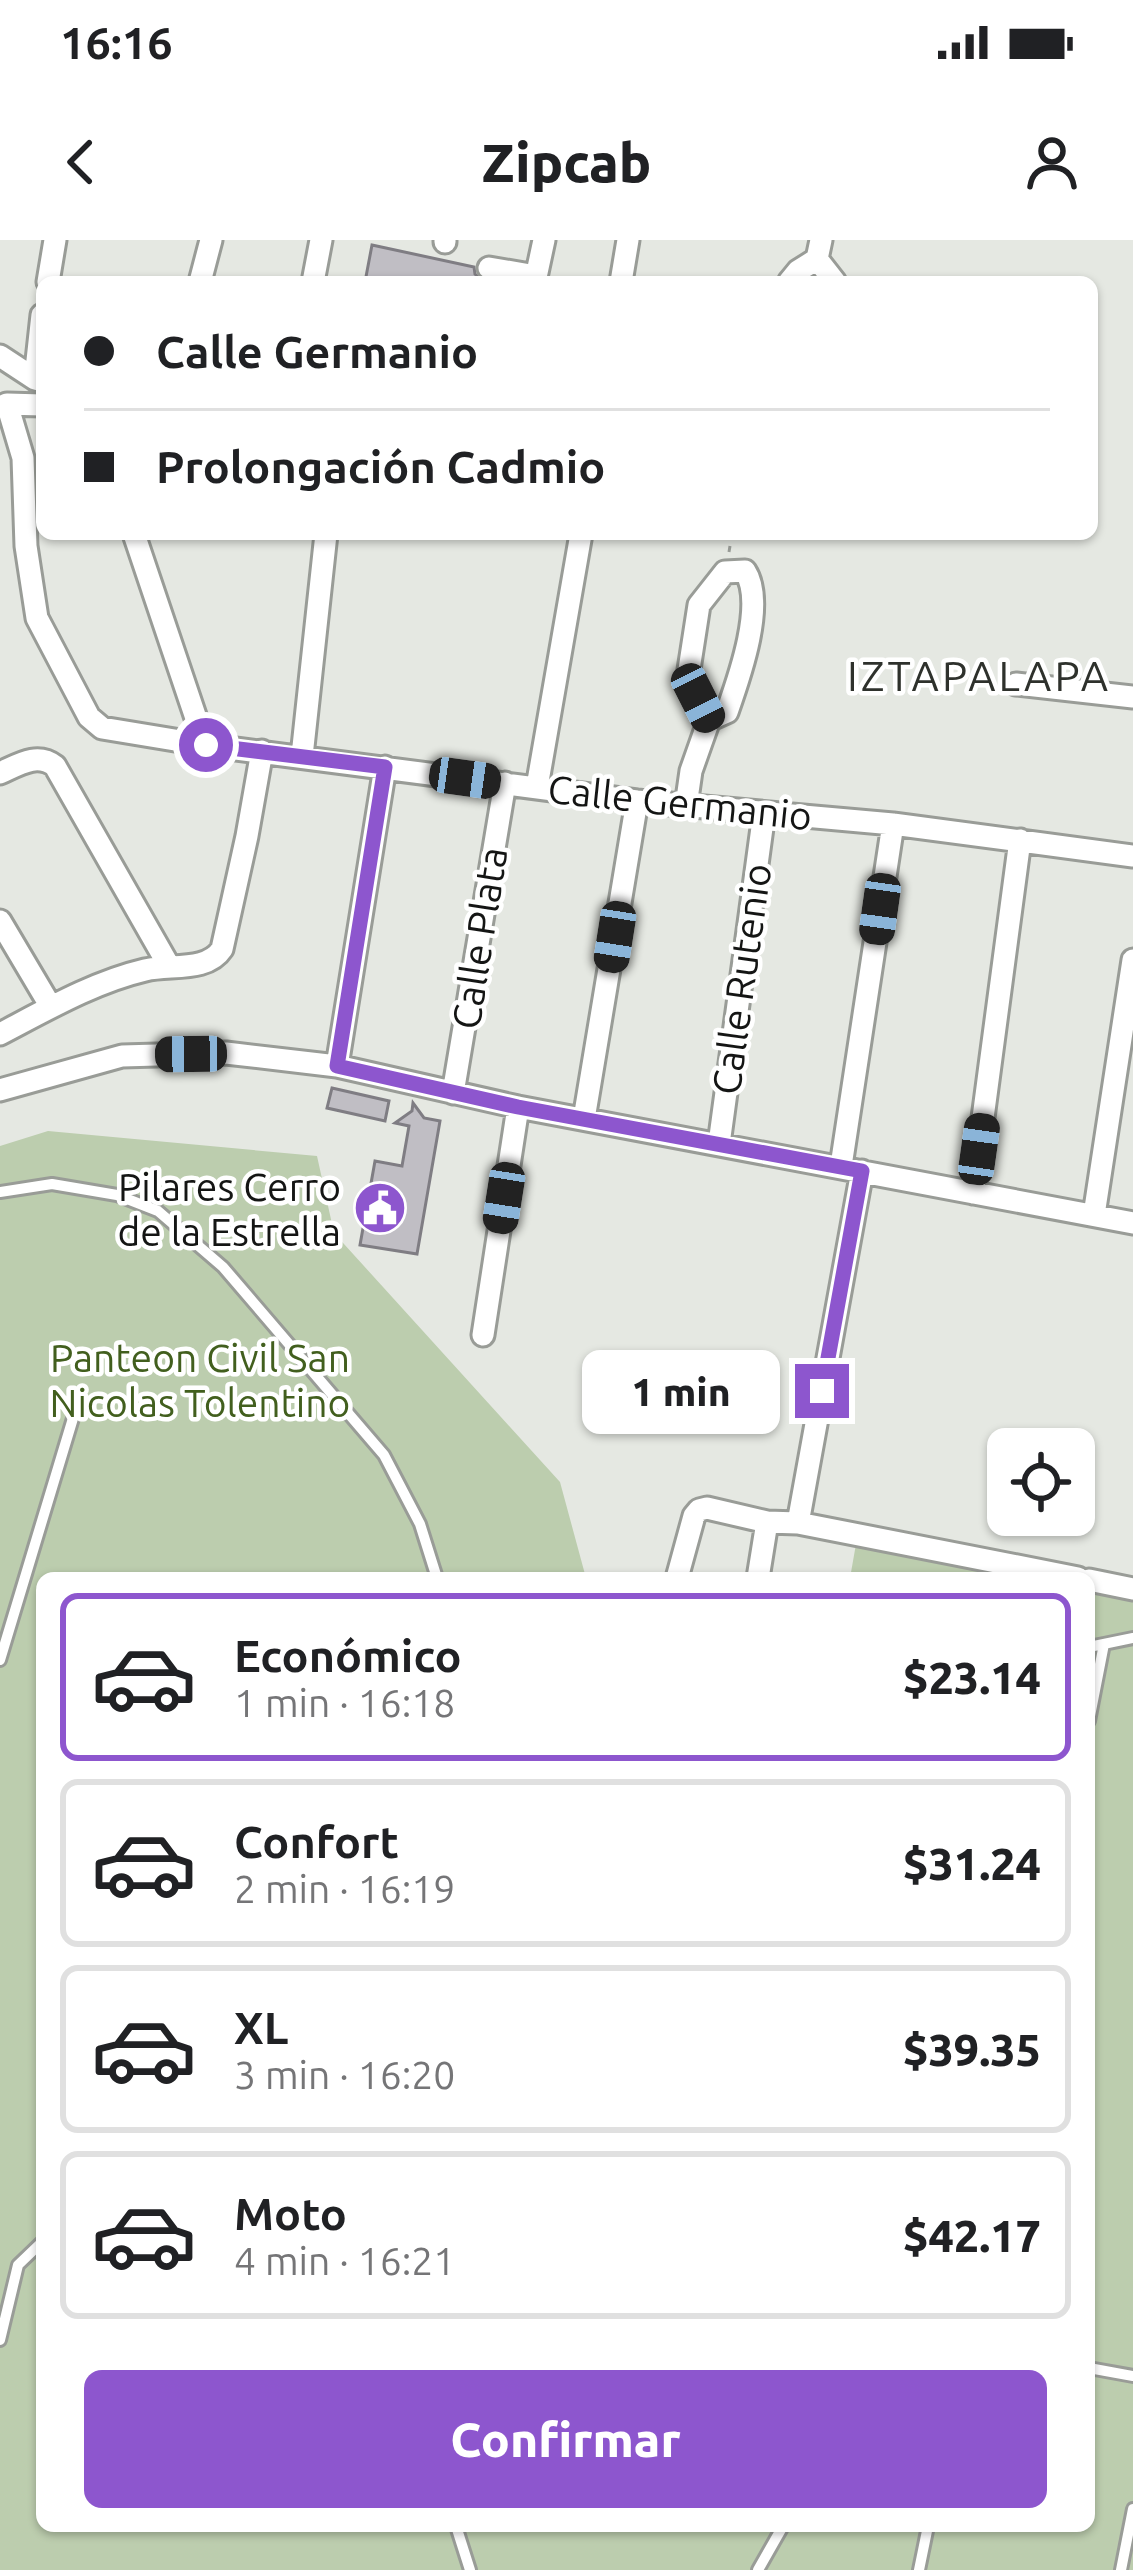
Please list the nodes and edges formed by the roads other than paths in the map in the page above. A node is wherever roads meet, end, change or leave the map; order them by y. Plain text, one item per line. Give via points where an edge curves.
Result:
1 (56, 240) edge
2 (211, 240) edge
3 (321, 240) edge
4 (544, 240) edge
5 (628, 240) edge
6 (819, 250) edge
7 (489, 268) dead end
8 (49, 276) edge
9 (202, 276) edge
10 (314, 276) edge
11 (523, 276) edge
12 (537, 276) edge
13 (622, 276) edge
14 (794, 276) edge
15 (0, 357) edge
16 (36, 379) edge
17 (4, 405) edge
18 (36, 405) edge
19 (136, 540) edge
20 (325, 540) edge
21 (579, 540) edge
22 (1016, 684) dead end
23 (1133, 697) edge
24 (710, 720) junction
25 (206, 745) junction
26 (262, 751) junction
27 (302, 756) junction
28 (385, 767) junction
29 (0, 773) edge
30 (505, 783) junction
31 (537, 787) junction
32 (637, 801) junction
33 (686, 806) junction
34 (764, 813) junction
35 (893, 824) junction
36 (1020, 840) junction
37 (1132, 851) edge
38 (0, 921) edge
39 (1133, 960) edge
40 (169, 965) junction
41 (51, 1007) junction
42 (0, 1034) edge
43 (337, 1066) junction
44 (0, 1090) edge
45 (453, 1093) junction
46 (518, 1107) junction
47 (584, 1119) junction
48 (719, 1144) junction
49 (852, 1168) junction
50 (0, 1192) edge
51 (973, 1193) junction
52 (1094, 1215) junction
53 (1133, 1222) edge
54 (483, 1335) dead end
55 (74, 1415) dead end
56 (766, 1522) junction
57 (798, 1523) junction
58 (435, 1572) edge
59 (679, 1572) edge
60 (759, 1572) edge
61 (1047, 1572) edge
62 (1095, 1581) edge
63 (1133, 1589) edge
64 (1133, 1638) edge
65 (1104, 1644) junction
66 (1095, 1646) edge
67 (0, 1660) edge
68 (1095, 1690) edge
69 (36, 2248) edge
70 (0, 2340) edge
71 (1095, 2369) edge
72 (1133, 2376) edge
73 (1133, 2509) edge
74 (458, 2532) edge
75 (780, 2532) edge
76 (927, 2532) edge
77 (470, 2570) edge
78 (758, 2570) edge
79 (919, 2570) edge
80 (1120, 2570) edge

1 - 8 street
2 - 9 street
3 - 10 street
4 - 12 street
5 - 13 street
6 - 14 street
7 - 11 street
15 - 16 street
17 - 18 street
17 - 25 street, Calle Germanio via 23,458 37,618 89,717 102,728
19 - 25 street
20 - 27 street
21 - 31 street
22 - 23 street
24 - 24 street via 728,712 747,652 753,583 746,571 725,572 699,604 688,676
24 - 33 street
25 - 26 street, Calle Germanio
26 - 27 street, Calle Germanio
26 - 40 street via 223,949 199,965
27 - 28 street, Calle Germanio
28 - 30 street, Calle Germanio
28 - 43 street
29 - 40 street via 47,759 63,777
30 - 31 street, Calle Germanio
30 - 45 street, Calle Plata
31 - 32 street, Calle Germanio
32 - 33 street, Calle Germanio
32 - 47 street
33 - 34 street, Calle Germanio
34 - 35 street, Calle Germanio
34 - 48 street, Calle Rutenio
35 - 36 street, Calle Germanio
35 - 49 street
36 - 37 street, Calle Germanio
36 - 51 street
38 - 41 street
39 - 52 street
40 - 41 street
41 - 42 street
43 - 44 street via 226,1053 122,1056
43 - 45 street
45 - 46 street
46 - 47 street
46 - 54 street
47 - 48 street
48 - 49 street
49 - 51 street
49 - 57 street
50 - 58 lane via 52,1184 117,1195 158,1211 224,1267 385,1454
51 - 52 street
52 - 53 street
55 - 67 lane
56 - 57 street
56 - 59 street via 699,1510
56 - 60 street
57 - 61 street
62 - 63 street
64 - 65 lane
65 - 66 lane
65 - 68 lane
69 - 70 lane via 18,2265
71 - 72 lane
73 - 80 lane
74 - 77 lane
75 - 78 lane
76 - 79 lane

